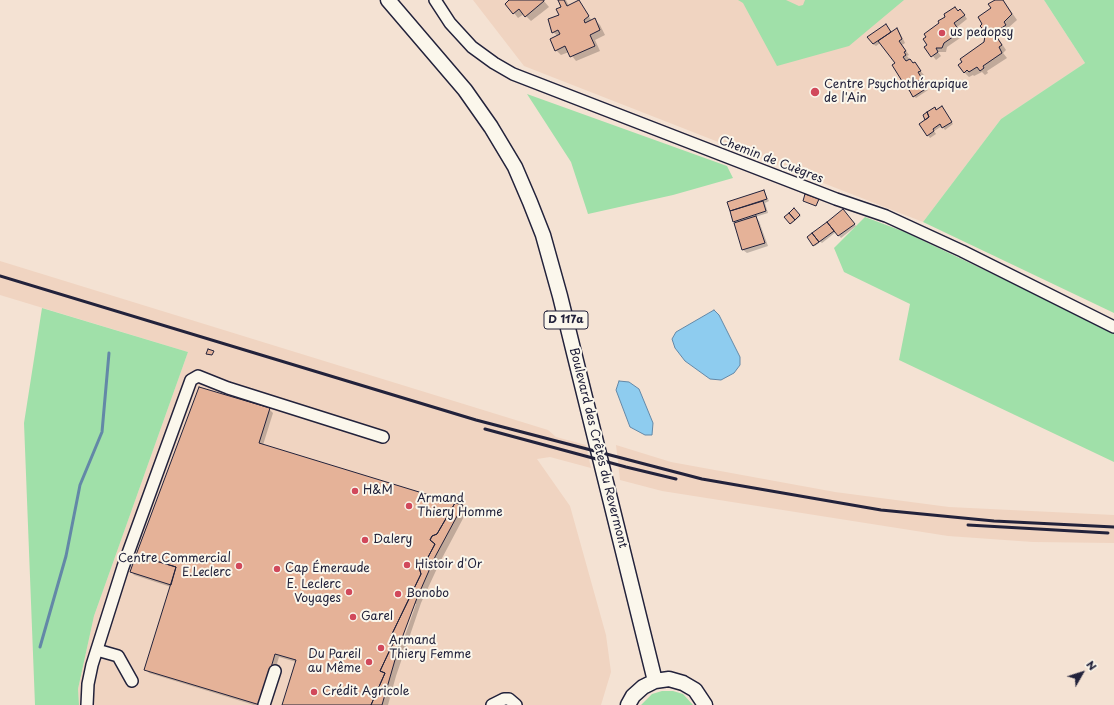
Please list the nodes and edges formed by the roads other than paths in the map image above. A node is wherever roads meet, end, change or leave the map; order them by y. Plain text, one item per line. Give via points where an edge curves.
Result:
1 (388, 0) edge
2 (435, 0) edge
3 (1114, 327) edge
4 (383, 438) dead end
5 (97, 650) junction
6 (275, 671) dead end
7 (132, 681) dead end
8 (655, 681) junction
9 (87, 705) edge
10 (264, 705) edge
11 (492, 705) edge
12 (516, 705) edge
13 (628, 705) edge
14 (705, 705) edge

1 - 8 main road, Boulevard des Crêtes du Revermont / D 117a via 465,90 491,127 514,167 543,235
2 - 3 street, Chemin de Cuègres via 450,23 472,47 523,79 886,216
4 - 5 street via 198,376 191,380 123,567
5 - 7 street via 118,656
5 - 9 street via 88,684
6 - 10 street
8 - 13 main road via 643,687
8 - 14 main road via 669,679 683,683 695,690
11 - 12 street via 504,699

